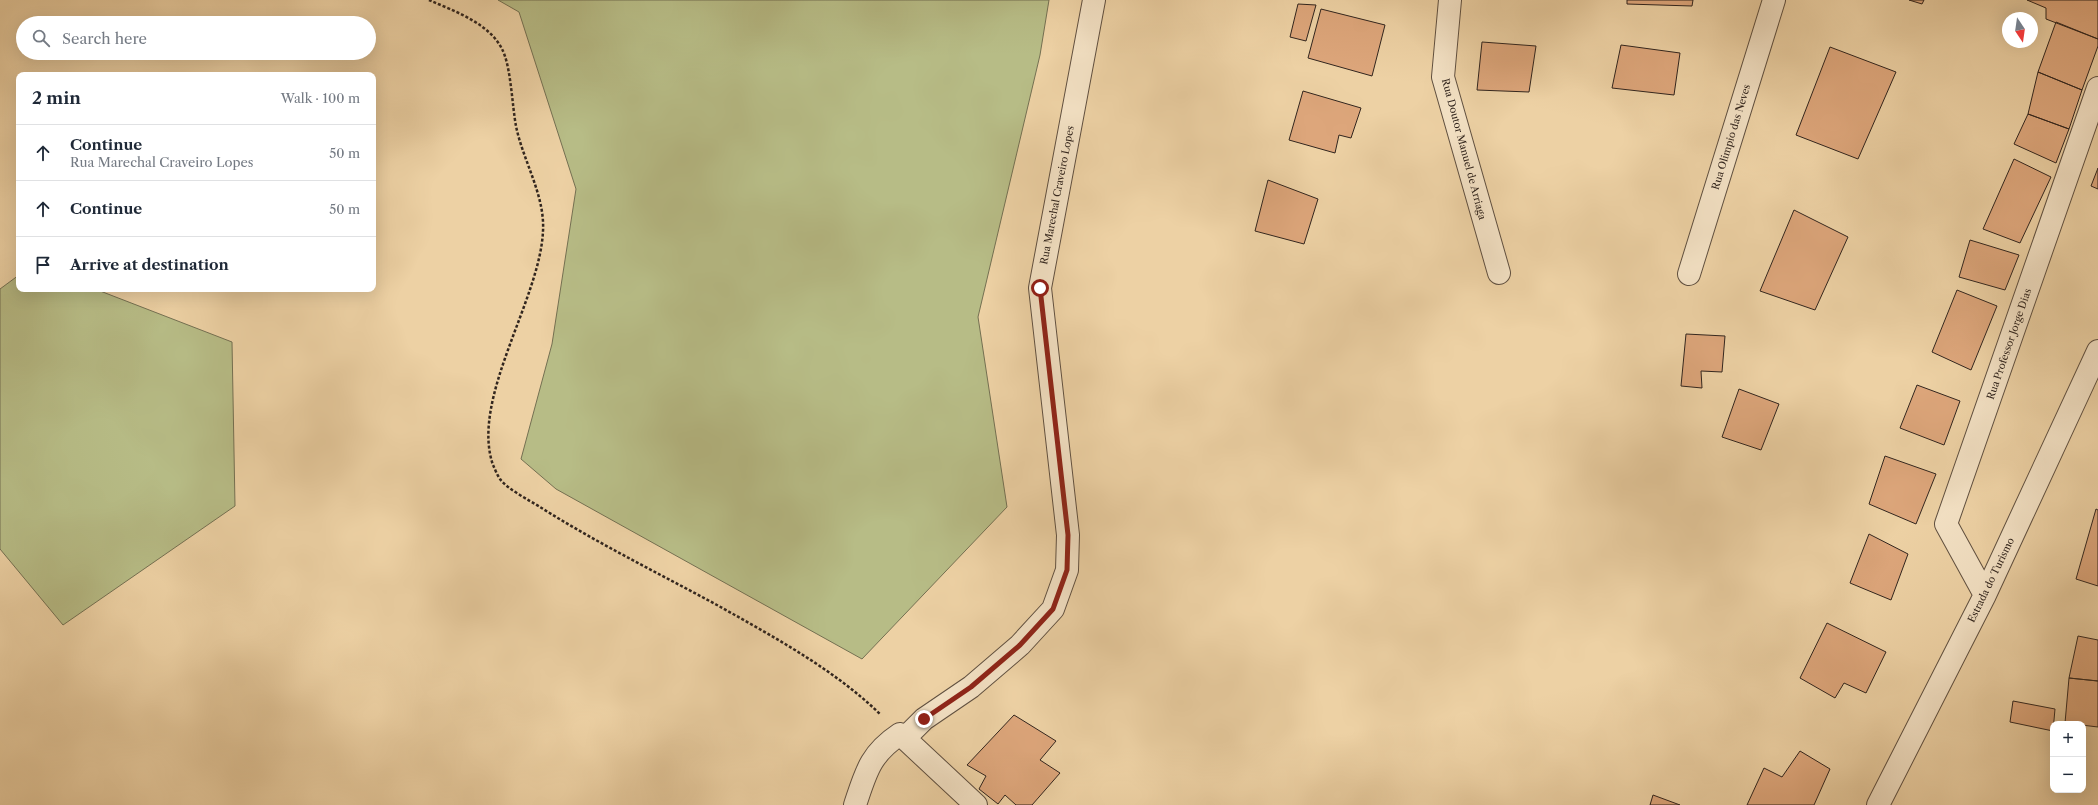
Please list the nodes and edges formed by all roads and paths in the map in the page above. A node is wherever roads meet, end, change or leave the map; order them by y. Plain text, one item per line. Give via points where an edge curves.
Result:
1 (429, 0) edge
2 (1094, 0) edge
3 (1450, 0) edge
4 (1774, 0) edge
5 (2098, 88) edge
6 (1499, 273) dead end
7 (1689, 274) dead end
8 (2098, 351) edge
9 (1985, 595) junction
10 (903, 736) junction
11 (855, 805) edge
12 (976, 805) edge
13 (1878, 805) edge

1 - 10 path via 481,26 495,38 503,50 516,129 543,212 543,233 537,266 492,405 489,440 493,464 500,480 584,535 719,606 819,665 869,703
2 - 10 street, Rua Marechal Craveiro Lopes via 1040,288 1068,535 1067,570 1053,609 1020,645 971,687
3 - 6 street, Rua Doutor Manuel de Arriaga via 1443,77
4 - 7 street, Rua Olimpio das Neves
5 - 9 street, Rua Professor Jorge Dias via 1946,524
8 - 9 street, Estrada do Turismo
9 - 13 street, Estrada do Turismo
10 - 11 street, Rua Marechal Craveiro Lopes via 890,741 873,758
10 - 12 street

